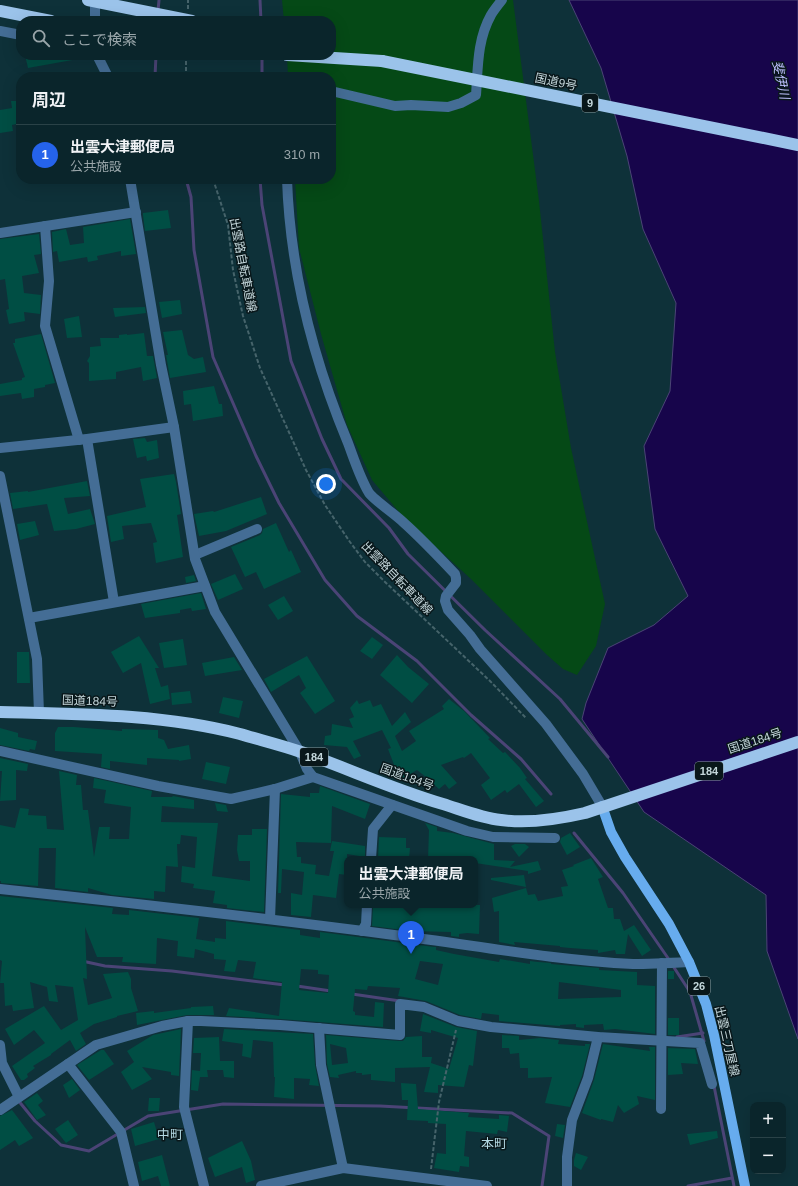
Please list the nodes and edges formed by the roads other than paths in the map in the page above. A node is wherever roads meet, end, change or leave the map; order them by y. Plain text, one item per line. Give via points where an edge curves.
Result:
1 (88, 0) edge
2 (95, 0) edge
3 (131, 0) edge
4 (502, 0) edge
5 (0, 12) edge
6 (23, 16) edge
7 (95, 16) edge
8 (167, 16) edge
9 (183, 16) edge
10 (0, 31) edge
11 (16, 34) edge
12 (336, 51) edge
13 (336, 58) edge
14 (100, 60) edge
15 (382, 61) junction
16 (106, 72) edge
17 (336, 92) edge
18 (798, 145) edge
19 (131, 184) edge
20 (287, 184) edge
21 (136, 212) junction
22 (44, 226) junction
23 (0, 233) edge
24 (174, 427) junction
25 (83, 439) junction
26 (0, 448) edge
27 (0, 476) edge
28 (257, 529) dead end
29 (195, 555) junction
30 (205, 586) junction
31 (114, 602) junction
32 (29, 618) junction
33 (0, 712) edge
34 (39, 713) junction
35 (798, 742) edge
36 (0, 751) edge
37 (300, 752) junction
38 (313, 777) junction
39 (275, 789) junction
40 (392, 805) junction
41 (602, 806) junction
42 (555, 838) dead end
43 (371, 856) edge
44 (0, 889) edge
45 (367, 908) edge
46 (270, 919) junction
47 (362, 930) junction
48 (689, 962) junction
49 (662, 963) junction
50 (188, 1021) junction
51 (319, 1028) junction
52 (598, 1037) junction
53 (661, 1041) junction
54 (0, 1045) edge
55 (1, 1064) edge
56 (68, 1064) junction
57 (712, 1084) dead end
58 (19, 1097) junction
59 (661, 1109) dead end
60 (0, 1110) edge
61 (343, 1168) junction
62 (430, 1182) edge
63 (134, 1186) edge
64 (204, 1186) edge
65 (261, 1186) edge
66 (487, 1186) edge
67 (567, 1186) edge
68 (745, 1186) edge

1 - 8 highway, bridge
2 - 7 street
3 - 9 highway, bridge
4 - 17 street via 483,32 476,95 461,104 448,107 394,106
5 - 6 highway
10 - 11 street
12 - 15 highway, 国道9号 / 9
13 - 15 highway, 9
14 - 16 street
15 - 18 highway, 国道9号 / 9, bridge
19 - 21 street
20 - 41 street via 294,258 301,298 336,414 370,494 404,523 455,574 456,583 445,601 448,610 546,724 583,774
21 - 22 street
21 - 24 street via 161,365
22 - 23 street
22 - 25 street via 49,281 44,326
24 - 25 street
24 - 29 street
25 - 26 street
25 - 31 street
27 - 32 street
28 - 29 street
29 - 30 street
30 - 31 street
30 - 37 street via 215,612
31 - 32 street
32 - 34 street via 37,659
33 - 34 highway, 国道184号 / 184
34 - 37 highway, 国道184号 / 184 via 124,716 186,722
35 - 41 highway, 国道184号 / 184
36 - 39 street via 208,796 231,799
37 - 38 street
37 - 41 highway, 国道184号 / 184 via 420,797 490,818 539,820 568,817
38 - 39 street
38 - 40 street
39 - 46 street
40 - 42 street via 467,831 493,837
40 - 43 street via 373,829
41 - 48 main road, 出雲三刀屋線 / 26 via 611,832 669,924
44 - 46 street
45 - 47 street via 366,924
46 - 47 street
47 - 49 street via 511,952 635,964
48 - 49 street
48 - 68 main road, 出雲三刀屋線 / 26 via 706,1004 714,1035
49 - 53 street
50 - 51 street
50 - 56 street via 134,1033 96,1045
50 - 64 street via 184,1107
51 - 52 street via 400,1035 400,1004 424,1008 458,1021 491,1027
51 - 61 street via 321,1065
52 - 53 street
52 - 67 street via 588,1078 572,1120 567,1157
53 - 57 street via 700,1043
53 - 59 street
54 - 55 street
55 - 58 street
56 - 58 street
56 - 63 street via 121,1132
58 - 60 street
61 - 62 street
61 - 65 street
62 - 66 street

